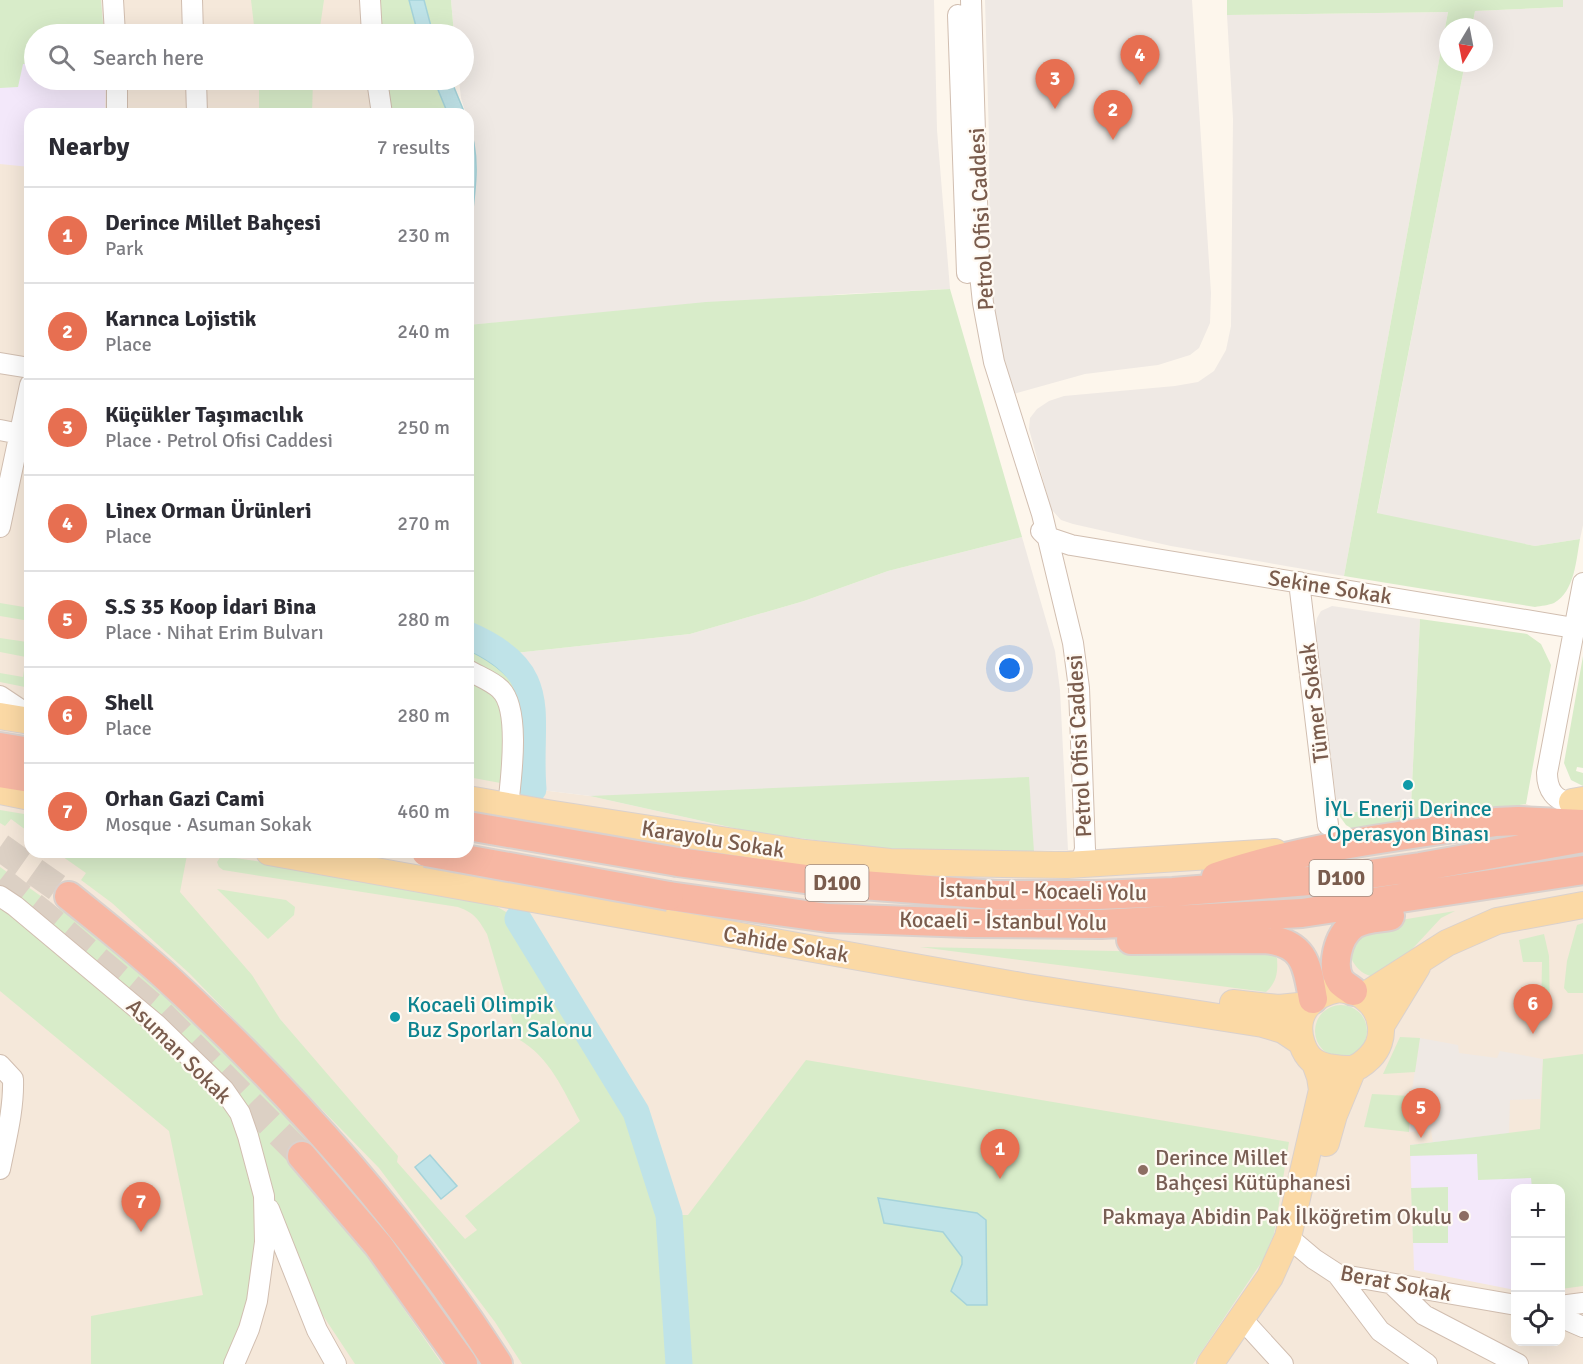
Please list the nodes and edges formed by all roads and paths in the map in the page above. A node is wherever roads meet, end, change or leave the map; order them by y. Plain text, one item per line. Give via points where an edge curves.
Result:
1 (113, 0) edge
2 (192, 0) edge
3 (370, 0) edge
4 (958, 0) edge
5 (971, 0) edge
6 (114, 24) edge
7 (193, 24) edge
8 (371, 24) edge
9 (117, 90) edge
10 (196, 90) edge
11 (378, 90) edge
12 (117, 108) edge
13 (197, 108) edge
14 (381, 108) edge
15 (0, 363) edge
16 (24, 367) edge
17 (24, 414) edge
18 (0, 430) edge
19 (20, 434) junction
20 (1036, 515) junction
21 (0, 527) edge
22 (1047, 537) junction
23 (1086, 546) junction
24 (1054, 565) junction
25 (1299, 582) junction
26 (1583, 582) edge
27 (1055, 595) junction
28 (1574, 628) junction
29 (474, 673) edge
30 (0, 696) edge
31 (24, 712) edge
32 (0, 716) edge
33 (24, 720) edge
34 (0, 747) edge
35 (24, 751) edge
36 (0, 773) edge
37 (24, 777) edge
38 (0, 791) edge
39 (24, 796) edge
40 (474, 801) edge
41 (0, 803) edge
42 (24, 808) edge
43 (1579, 809) edge
44 (541, 818) junction
45 (1328, 825) junction
46 (474, 826) edge
47 (1583, 838) edge
48 (1354, 842) junction
49 (1314, 849) junction
50 (1076, 857) junction
51 (310, 858) edge
52 (351, 858) edge
53 (459, 858) edge
54 (1583, 870) edge
55 (1583, 876) edge
56 (540, 892) junction
57 (1173, 892) junction
58 (0, 896) edge
59 (69, 896) tunnel mouth
60 (1583, 905) edge
61 (828, 918) junction
62 (1420, 961) junction
63 (1358, 993) junction
64 (1310, 1002) junction
65 (1381, 1026) junction
66 (1301, 1042) junction
67 (1315, 1063) junction
68 (0, 1065) edge
69 (1353, 1069) junction
70 (302, 1156) tunnel mouth
71 (0, 1169) edge
72 (264, 1196) junction
73 (1292, 1241) junction
74 (1337, 1274) junction
75 (1392, 1284) junction
76 (1583, 1302) edge
77 (1511, 1304) edge
78 (1565, 1305) edge
79 (1565, 1319) edge
80 (1245, 1322) junction
81 (1583, 1327) edge
82 (1420, 1362) edge
83 (234, 1364) edge
84 (336, 1364) edge
85 (463, 1364) edge
86 (498, 1364) edge
87 (1210, 1364) edge
88 (1224, 1364) edge
89 (1283, 1364) edge
90 (1518, 1364) edge

1 - 6 street
2 - 7 street
3 - 8 street
4 - 20 street, Petrol Ofisi Caddesi via 964,223 970,296 979,347
5 - 20 street, Petrol Ofisi Caddesi via 983,303 994,362
9 - 12 street
10 - 13 street
11 - 14 street
15 - 16 street
17 - 19 street
18 - 19 street
19 - 21 street
20 - 22 street
20 - 23 street
20 - 27 street, Petrol Ofisi Caddesi
22 - 23 street, Sekine Sokak
22 - 24 street
23 - 24 street via 1062,552
23 - 25 street, Sekine Sokak
23 - 27 street via 1074,549 1068,556
24 - 27 street
25 - 28 street, Sekine Sokak
25 - 45 street, Tümer Sokak
26 - 28 street
27 - 50 street, Petrol Ofisi Caddesi via 1068,689 1075,850 1072,859
28 - 43 street via 1547,773 1554,796
29 - 44 street via 501,689 512,713 514,746
30 - 31 street
32 - 33 main road
34 - 35 highway
36 - 37 highway
38 - 39 main road
40 - 44 main road, Karayolu Sokak
41 - 42 main road
43 - 48 highway via 1518,821
44 - 50 main road, Karayolu Sokak via 855,859 926,864
44 - 56 main road
45 - 48 highway
45 - 49 highway
46 - 57 highway, İstanbul - Kocaeli Yolu / D100, bridge via 678,862 835,883 996,896
47 - 57 highway, İstanbul - Kocaeli Yolu / D100 via 1334,879
48 - 49 highway
49 - 50 main road, Karayolu Sokak via 1117,863
49 - 57 highway
51 - 56 main road, Cahide Sokak
52 - 56 main road, Cahide Sokak
53 - 61 highway, Kocaeli - İstanbul Yolu / D100, bridge via 669,896
54 - 61 highway, Kocaeli - İstanbul Yolu / D100 via 1302,913 1101,924
55 - 63 highway via 1354,924 1341,940 1336,957 1342,982
56 - 64 main road, Cahide Sokak via 1028,978 1264,1007
56 - 66 main road, Cahide Sokak via 1027,987 1263,1024 1283,1030
58 - 72 street, Asuman Sokak via 157,1025 224,1090 246,1128
59 - 86 highway via 211,1019 342,1156 436,1273
60 - 62 main road via 1497,921 1447,943
61 - 64 highway via 970,940 1276,940 1287,943 1308,967
62 - 63 main road
62 - 65 main road
63 - 64 main road via 1339,988 1325,991
63 - 65 main road via 1375,1007
64 - 66 main road via 1300,1021
65 - 69 main road via 1374,1052
66 - 67 main road
67 - 69 main road
67 - 73 main road via 1322,1090
68 - 71 street via 9,1072 13,1086
69 - 73 main road via 1334,1115 1305,1223
70 - 85 highway via 378,1245
72 - 83 street, Asuman Sokak via 265,1242 257,1301
72 - 84 street via 317,1330
73 - 74 street, Berat Sokak
73 - 80 main road via 1279,1284
74 - 75 street, Berat Sokak
74 - 82 street via 1380,1331
75 - 77 street, Berat Sokak
75 - 90 street via 1424,1315
76 - 78 street
79 - 81 street
80 - 87 main road
80 - 88 main road
80 - 89 street

